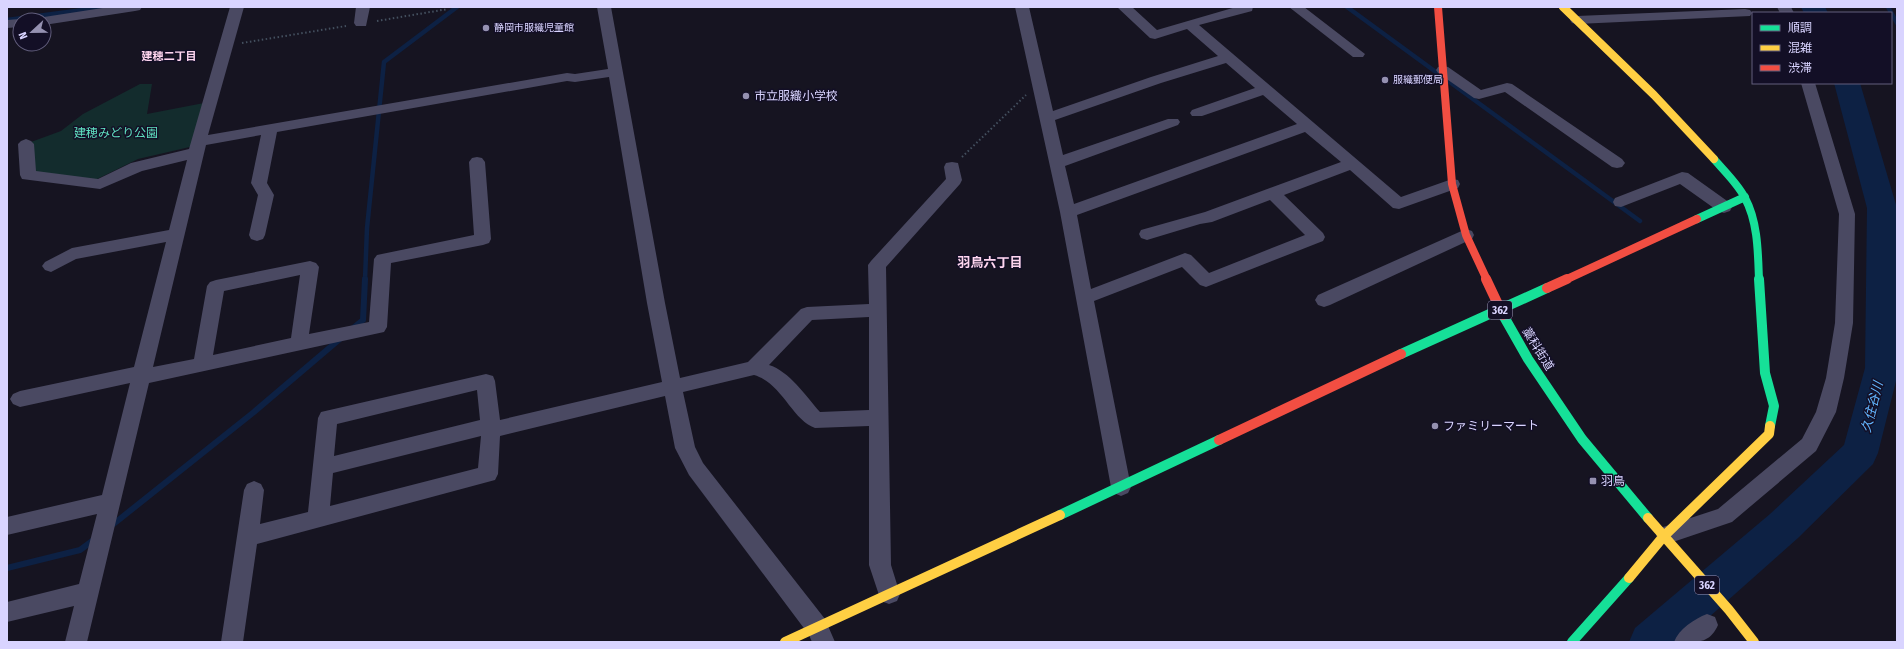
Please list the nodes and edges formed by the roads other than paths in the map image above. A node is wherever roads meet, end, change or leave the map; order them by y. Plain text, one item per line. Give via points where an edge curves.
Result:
1 (135, 7) edge
2 (237, 7) edge
3 (362, 7) edge
4 (604, 7) edge
5 (1022, 7) edge
6 (1124, 7) edge
7 (1296, 7) edge
8 (1438, 7) edge
9 (1563, 7) edge
10 (1247, 8) edge
11 (1724, 11) edge
12 (1745, 14) dead end
13 (52, 20) edge
14 (1577, 20) junction
15 (361, 24) road end
16 (1189, 24) junction
17 (1358, 54) dead end
18 (1227, 58) junction
19 (1443, 70) junction
20 (615, 72) junction
21 (1808, 84) edge
22 (1264, 90) junction
23 (1197, 113) dead end
24 (1046, 118) junction
25 (1173, 122) dead end
26 (1306, 126) junction
27 (270, 128) junction
28 (26, 144) dead end
29 (198, 146) junction
30 (477, 162) dead end
31 (1057, 163) junction
32 (1616, 163) dead end
33 (1351, 164) junction
34 (952, 167) road end
35 (1452, 184) junction
36 (1272, 193) junction
37 (1745, 197) junction
38 (1621, 202) dead end
39 (1724, 207) junction
40 (1068, 212) junction
41 (176, 234) junction
42 (1147, 234) dead end
43 (257, 235) dead end
44 (1466, 235) junction
45 (51, 266) dead end
46 (1085, 298) junction
47 (1324, 300) dead end
48 (878, 310) junction
49 (1500, 310) junction
50 (299, 344) junction
51 (202, 364) junction
52 (754, 368) junction
53 (142, 375) junction
54 (673, 388) junction
55 (20, 399) dead end
56 (879, 418) junction
57 (491, 428) junction
58 (323, 467) junction
59 (1121, 487) junction
60 (254, 490) dead end
61 (110, 502) junction
62 (318, 518) junction
63 (7, 526) edge
64 (247, 536) junction
65 (1663, 537) junction
66 (88, 592) junction
67 (889, 594) junction
68 (7, 612) edge
69 (1707, 625) dead end
70 (820, 635) edge
71 (76, 642) edge
72 (232, 642) edge
73 (785, 642) edge
74 (1572, 642) edge
75 (1685, 642) edge
76 (1754, 642) edge

1 - 13 street
2 - 29 street
3 - 15 street
4 - 20 street
5 - 24 street
6 - 16 street via 1155,35
7 - 17 street
8 - 19 main road, 藁科街道 / 362
9 - 14 main road
10 - 16 street
11 - 12 street
11 - 14 street
14 - 37 main road via 1654,95
16 - 18 street
18 - 22 street
18 - 24 street
19 - 32 street via 1479,95 1507,87
19 - 35 main road, 藁科街道 / 362
20 - 27 street via 567,77
20 - 54 street
21 - 65 street via 1847,214 1844,323 1835,378 1826,412 1809,445 1725,516
22 - 23 street
22 - 26 street
24 - 31 street
25 - 31 street
26 - 33 street
26 - 40 street
27 - 29 street
27 - 43 street via 259,183 266,195
28 - 29 street via 28,175 100,184 138,167
29 - 41 street
30 - 50 street via 483,239 383,259 378,327
31 - 40 street
33 - 35 street via 1399,204
33 - 36 street
34 - 48 street via 954,180 877,265
35 - 44 main road, 藁科街道 / 362
36 - 42 street via 1206,218
36 - 46 street via 1317,237 1206,281 1185,260
37 - 39 main road
37 - 65 main road via 1757,242 1765,373 1774,406 1769,434
38 - 39 street via 1682,177
39 - 49 main road
40 - 46 street
41 - 45 street via 72,254
41 - 53 street
44 - 47 street
44 - 49 main road, 藁科街道 / 362
46 - 59 street
48 - 52 street via 807,314
48 - 56 street
49 - 59 main road via 1426,342
49 - 65 main road, 藁科街道 / 362 via 1528,359 1582,439
50 - 51 street
50 - 51 street via 310,267 216,286
51 - 53 street
52 - 54 street
52 - 56 street via 769,372 815,420
53 - 55 street
53 - 61 street
54 - 57 street
54 - 70 street via 686,448 696,469
56 - 67 street via 880,565
57 - 58 street
57 - 58 street via 486,381 328,418
57 - 62 street via 488,474
58 - 62 street
59 - 67 main road
60 - 64 street
61 - 63 street
61 - 66 street
62 - 64 street
64 - 72 street
65 - 74 main road
65 - 76 main road, 藁科街道 / 362 via 1729,610
66 - 68 street
66 - 71 street
67 - 70 main road
69 - 75 street
70 - 73 main road

